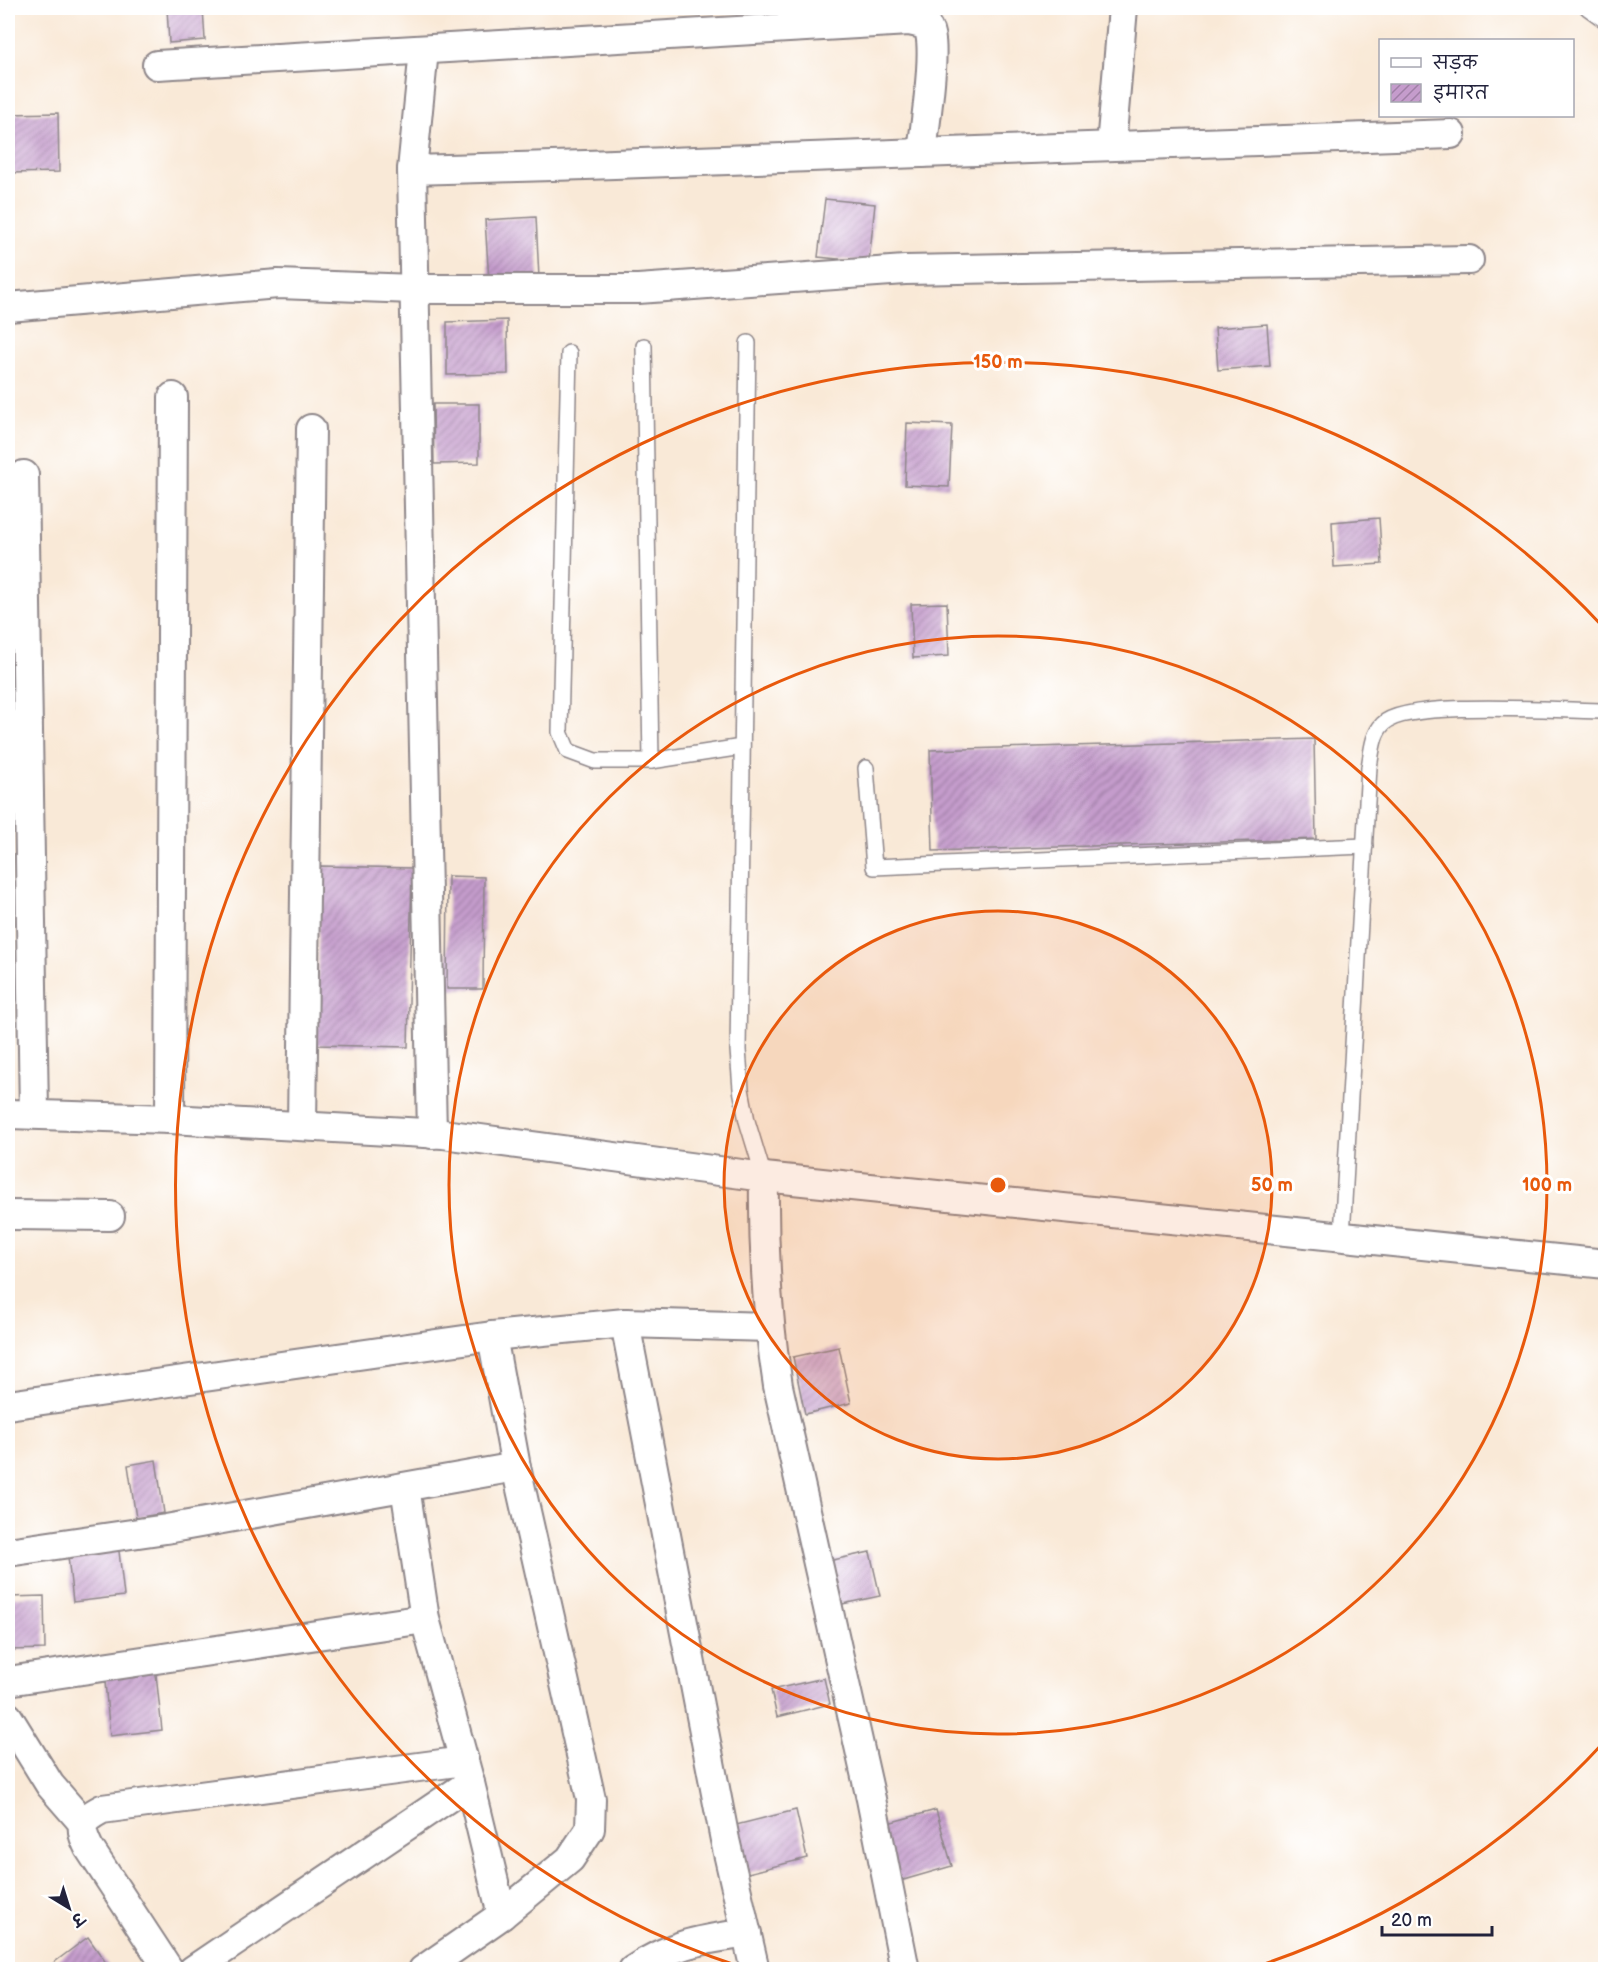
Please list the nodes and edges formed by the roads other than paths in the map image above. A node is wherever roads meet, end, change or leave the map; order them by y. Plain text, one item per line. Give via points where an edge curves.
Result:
1 (1123, 8) edge
2 (1588, 8) edge
3 (929, 18) edge
4 (1605, 21) edge
5 (424, 50) junction
6 (157, 65) dead end
7 (1451, 134) dead end
8 (1111, 146) junction
9 (922, 153) junction
10 (412, 170) junction
11 (1469, 260) dead end
12 (414, 289) junction
13 (8, 307) edge
14 (748, 343) dead end
15 (644, 346) dead end
16 (569, 353) dead end
17 (173, 397) dead end
18 (311, 429) dead end
19 (24, 475) dead end
20 (1605, 711) edge
21 (742, 747) junction
22 (651, 761) junction
23 (866, 768) dead end
24 (1365, 846) junction
25 (21, 1114) edge
26 (170, 1119) junction
27 (302, 1126) junction
28 (432, 1134) junction
29 (764, 1177) junction
30 (8, 1215) edge
31 (110, 1216) dead end
32 (1342, 1236) junction
33 (1605, 1264) edge
34 (625, 1323) junction
35 (769, 1327) junction
36 (492, 1336) junction
37 (8, 1405) edge
38 (516, 1467) junction
39 (405, 1487) junction
40 (8, 1552) edge
41 (425, 1619) junction
42 (8, 1681) edge
43 (8, 1717) edge
44 (467, 1772) junction
45 (83, 1823) junction
46 (502, 1914) junction
47 (747, 1933) junction
48 (169, 1970) edge
49 (193, 1970) edge
50 (423, 1970) edge
51 (633, 1970) edge
52 (755, 1970) edge
53 (905, 1970) edge

1 - 8 street
2 - 4 lane
3 - 5 street via 924,24 909,21
3 - 9 street via 933,48
5 - 6 street
5 - 10 street
7 - 8 street
8 - 9 street
9 - 10 street
10 - 12 street
11 - 12 street via 905,270 638,289
12 - 13 street via 278,284
12 - 28 street
14 - 21 lane
15 - 22 lane
16 - 22 lane via 560,732 568,751 594,761
17 - 26 street
18 - 27 street
19 - 25 street
20 - 24 lane via 1442,708 1406,712 1384,722 1375,736 1369,767
21 - 22 lane
21 - 29 lane via 738,1050 747,1121
23 - 24 lane via 874,867
24 - 32 lane
25 - 26 street
26 - 27 street
27 - 28 street
28 - 29 street
29 - 32 street
29 - 35 street via 763,1243
30 - 31 street
32 - 33 street
34 - 35 street
34 - 36 street
34 - 47 street via 722,1829
35 - 53 street via 778,1386 872,1799
36 - 37 street
36 - 38 street
38 - 39 street
38 - 46 street via 591,1798 591,1819 590,1829 570,1859
39 - 40 street
39 - 41 street
41 - 42 street
41 - 44 street
43 - 45 street via 50,1785
44 - 45 street via 102,1809
44 - 46 street
44 - 49 street
45 - 48 street via 81,1833 89,1848
46 - 50 street
47 - 51 street via 668,1949
47 - 52 street

